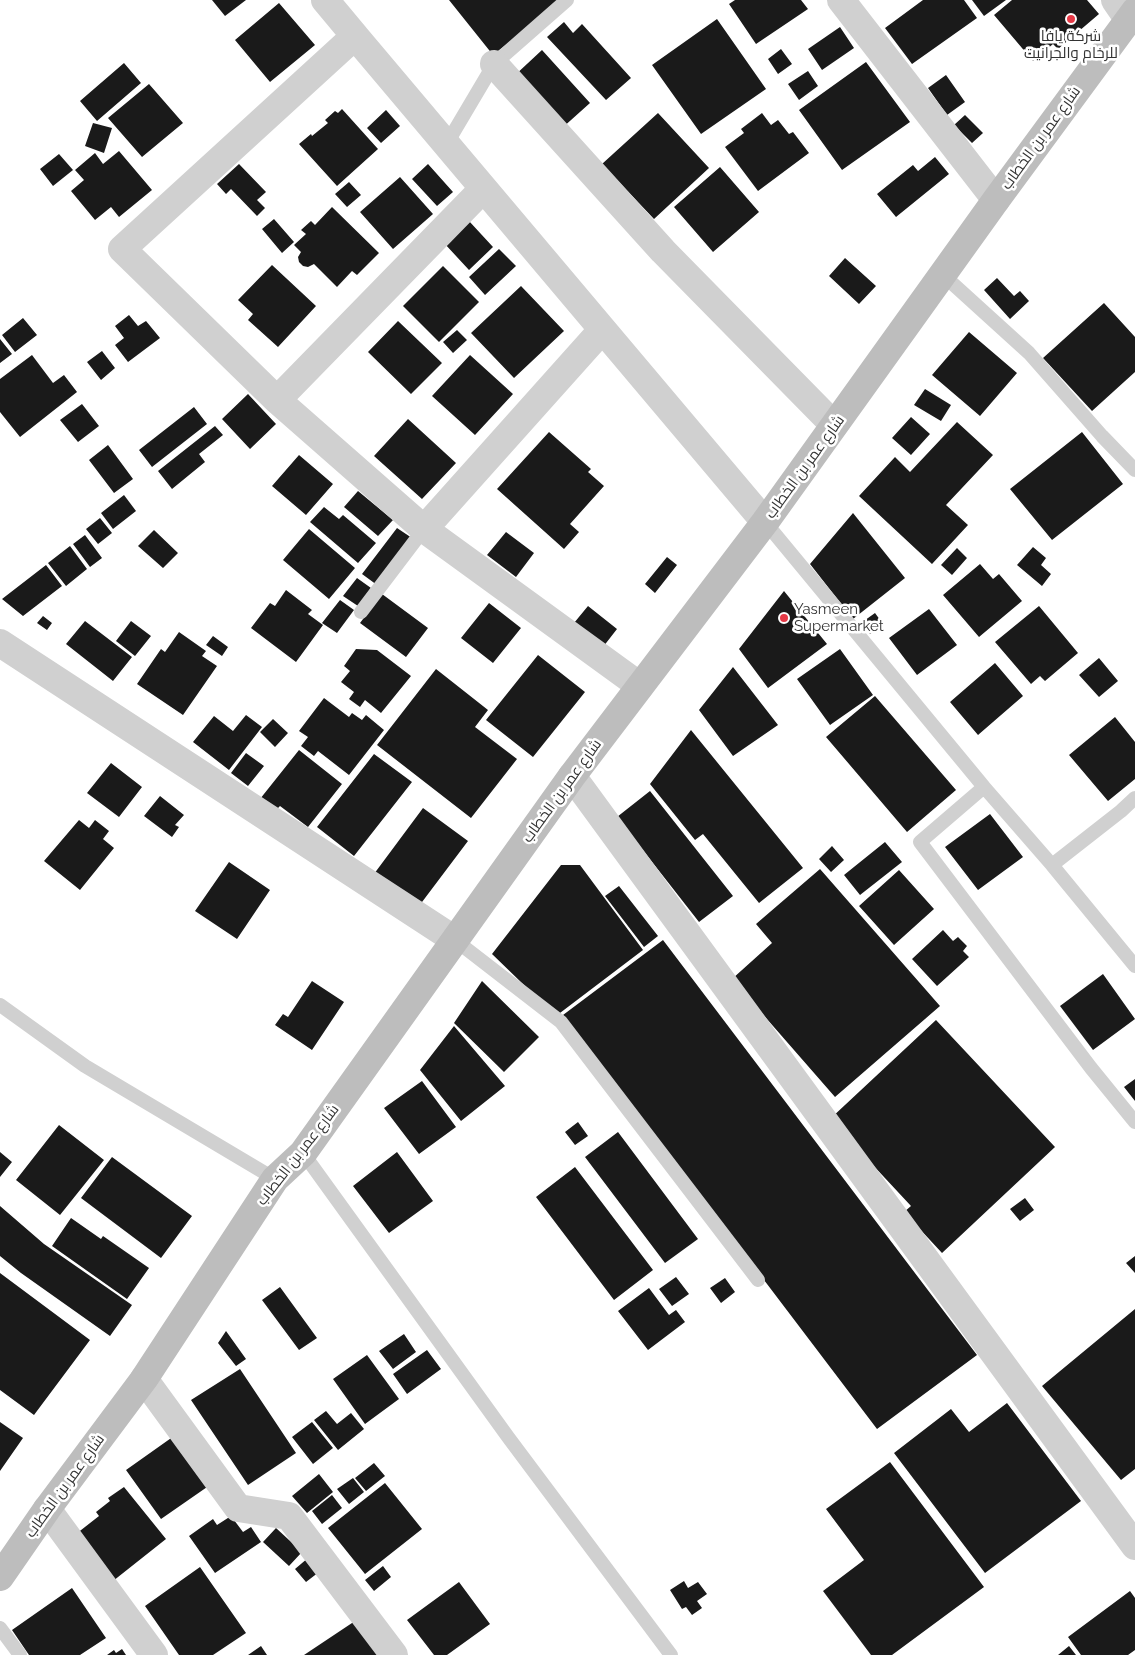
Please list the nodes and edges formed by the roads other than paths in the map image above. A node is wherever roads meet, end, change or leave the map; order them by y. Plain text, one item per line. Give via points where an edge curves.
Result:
1 (325, 0) edge
2 (567, 0) edge
3 (841, 0) edge
4 (1128, 14) edge
5 (355, 36) junction
6 (494, 64) junction
7 (446, 145) junction
8 (483, 189) junction
9 (996, 200) junction
10 (942, 274) junction
11 (602, 330) junction
12 (277, 400) junction
13 (834, 425) junction
14 (1135, 470) edge
15 (765, 522) junction
16 (424, 528) junction
17 (362, 612) dead end
18 (0, 643) edge
19 (640, 686) junction
20 (572, 776) junction
21 (984, 787) junction
22 (1135, 798) edge
23 (1052, 864) junction
24 (455, 940) junction
25 (1135, 966) edge
26 (0, 1005) edge
27 (1135, 1122) edge
28 (303, 1153) junction
29 (274, 1179) junction
30 (758, 1280) dead end
31 (144, 1380) junction
32 (47, 1509) junction
33 (1135, 1546) edge
34 (0, 1577) edge
35 (0, 1628) edge
36 (20, 1655) edge
37 (154, 1655) edge
38 (394, 1655) edge
39 (671, 1655) edge

1 - 5 street
2 - 6 lane
3 - 9 street
4 - 9 main road, شارع عمر بن الخطاب
5 - 7 street
5 - 12 street via 122,249
6 - 7 lane
6 - 13 street via 663,251
7 - 8 street
8 - 11 street
8 - 12 street
9 - 10 main road, شارع عمر بن الخطاب
10 - 13 main road, شارع عمر بن الخطاب
10 - 14 lane via 1029,353
11 - 15 street
11 - 16 street
12 - 16 street
13 - 15 main road, شارع عمر بن الخطاب
15 - 19 main road, شارع عمر بن الخطاب
15 - 21 lane
16 - 17 lane
16 - 19 street
18 - 24 street
19 - 20 main road, شارع عمر بن الخطاب
20 - 24 main road, شارع عمر بن الخطاب
20 - 33 street
21 - 23 lane
21 - 27 lane via 920,842
22 - 23 lane
23 - 25 lane
24 - 28 main road, شارع عمر بن الخطاب
24 - 30 lane via 561,1022
26 - 29 lane via 85,1066
28 - 29 main road, شارع عمر بن الخطاب
28 - 39 lane via 508,1437
29 - 31 main road, شارع عمر بن الخطاب
31 - 32 main road, شارع عمر بن الخطاب
31 - 38 street via 238,1508 289,1516
32 - 34 main road, شارع عمر بن الخطاب
32 - 37 street
35 - 36 lane

